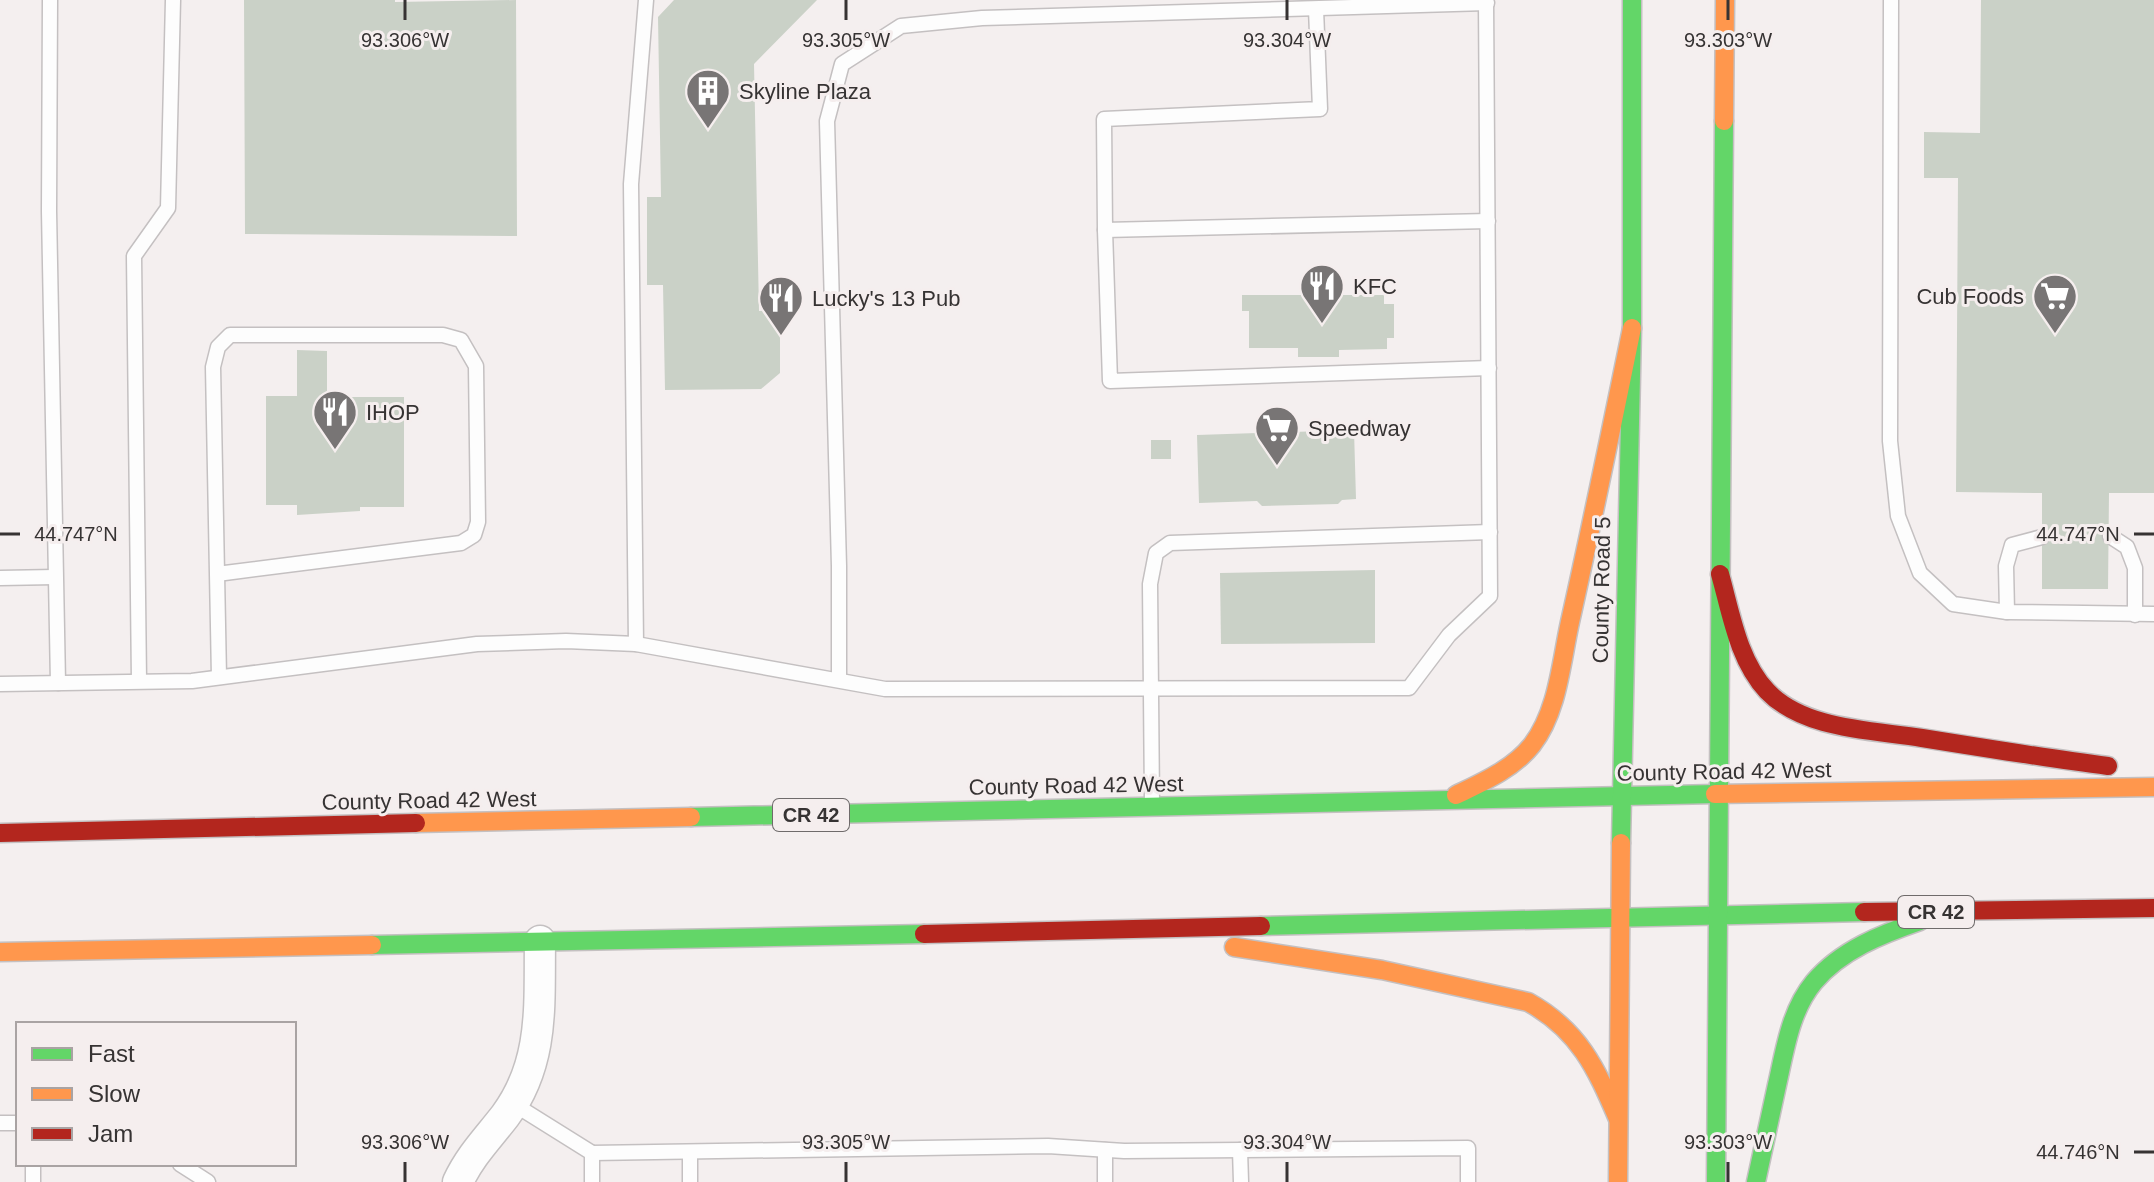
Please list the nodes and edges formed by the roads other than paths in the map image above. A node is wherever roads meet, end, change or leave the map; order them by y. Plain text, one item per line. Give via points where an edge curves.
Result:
1 (50, 0) edge
2 (173, 0) edge
3 (646, 0) edge
4 (1632, 0) edge
5 (1725, 0) edge
6 (1891, 0) edge
7 (1486, 2) edge
8 (1316, 9) junction
9 (1488, 221) junction
10 (1105, 230) junction
11 (1632, 328) junction
12 (1489, 368) junction
13 (1490, 532) junction
14 (2110, 536) dead end
15 (2042, 537) dead end
16 (217, 574) junction
17 (1720, 574) junction
18 (55, 577) junction
19 (0, 578) edge
20 (2007, 612) junction
21 (2154, 614) edge
22 (2135, 615) junction
23 (636, 644) junction
24 (219, 677) junction
25 (839, 679) junction
26 (139, 681) junction
27 (58, 683) junction
28 (0, 684) edge
29 (1149, 688) junction
30 (2154, 773) edge
31 (2154, 787) edge
32 (1719, 795) junction
33 (1623, 796) junction
34 (1447, 799) junction
35 (1152, 807) junction
36 (188, 829) junction
37 (0, 833) edge
38 (0, 851) edge
39 (2154, 908) edge
40 (1946, 912) junction
41 (1718, 914) junction
42 (1620, 917) junction
43 (1125, 930) junction
44 (540, 941) junction
45 (0, 952) edge
46 (512, 1103) junction
47 (1618, 1119) junction
48 (1105, 1150) junction
49 (1240, 1150) junction
50 (690, 1152) junction
51 (592, 1153) junction
52 (183, 1166) edge
53 (208, 1182) edge
54 (458, 1182) edge
55 (592, 1182) edge
56 (690, 1182) edge
57 (1105, 1182) edge
58 (1241, 1182) edge
59 (1468, 1182) edge
60 (1618, 1182) edge
61 (1716, 1182) edge
62 (1756, 1182) edge

1 - 18 lane
2 - 26 lane via 168,208 134,256
3 - 23 lane via 631,184
4 - 11 main road, County Road 5
5 - 17 main road
6 - 20 lane via 1890,441 1898,516 1920,573 1953,604
7 - 8 lane
7 - 9 lane
8 - 10 lane via 1320,109 1104,119
8 - 25 lane via 982,18 901,26 842,64 827,121
9 - 10 lane
9 - 12 lane
10 - 12 lane via 1110,381
11 - 33 main road, County Road 5
11 - 34 main road via 1550,709 1538,735 1517,760
12 - 13 lane
13 - 29 lane via 1490,596 1449,635 1409,688
13 - 29 lane via 1170,543 1156,553 1150,584
14 - 22 lane via 2127,547 2135,568
15 - 20 lane via 2012,545 2006,566
16 - 16 lane via 213,367 218,347 230,335 443,335 461,340 476,366 474,535 461,543
16 - 24 lane
17 - 30 main road via 1750,664 1767,691 1783,704 1858,728
17 - 32 main road
18 - 19 lane
18 - 27 lane
20 - 22 lane
21 - 22 lane
23 - 24 lane via 477,644
23 - 25 lane
24 - 26 lane
25 - 29 lane via 885,689
26 - 27 lane
27 - 28 lane
29 - 35 lane
31 - 32 main road, County Road 42 West / CR 42
32 - 33 main road, County Road 42 West / CR 42
32 - 41 main road
33 - 34 main road, County Road 42 West / CR 42
33 - 42 main road, County Road 5
34 - 35 main road, County Road 42 West / CR 42
35 - 36 main road, County Road 42 West / CR 42
36 - 37 main road, County Road 42 West / CR 42
36 - 38 main road
39 - 40 main road, CR 42
40 - 41 main road, CR 42
40 - 62 main road via 1855,947 1806,993 1793,1019
41 - 42 main road, CR 42
41 - 61 main road
42 - 43 main road, CR 42
42 - 47 main road, County Road 5
43 - 44 main road, CR 42
43 - 47 main road via 1382,970 1528,1002 1550,1012 1570,1031 1601,1079
44 - 45 main road, CR 42
44 - 46 street via 535,1058
46 - 51 lane
46 - 54 street
47 - 60 main road, County Road 5
48 - 49 lane
48 - 50 lane via 1048,1146
48 - 57 lane
49 - 58 lane
49 - 59 lane via 1468,1148
50 - 51 lane
50 - 56 lane
51 - 55 lane
52 - 53 lane

